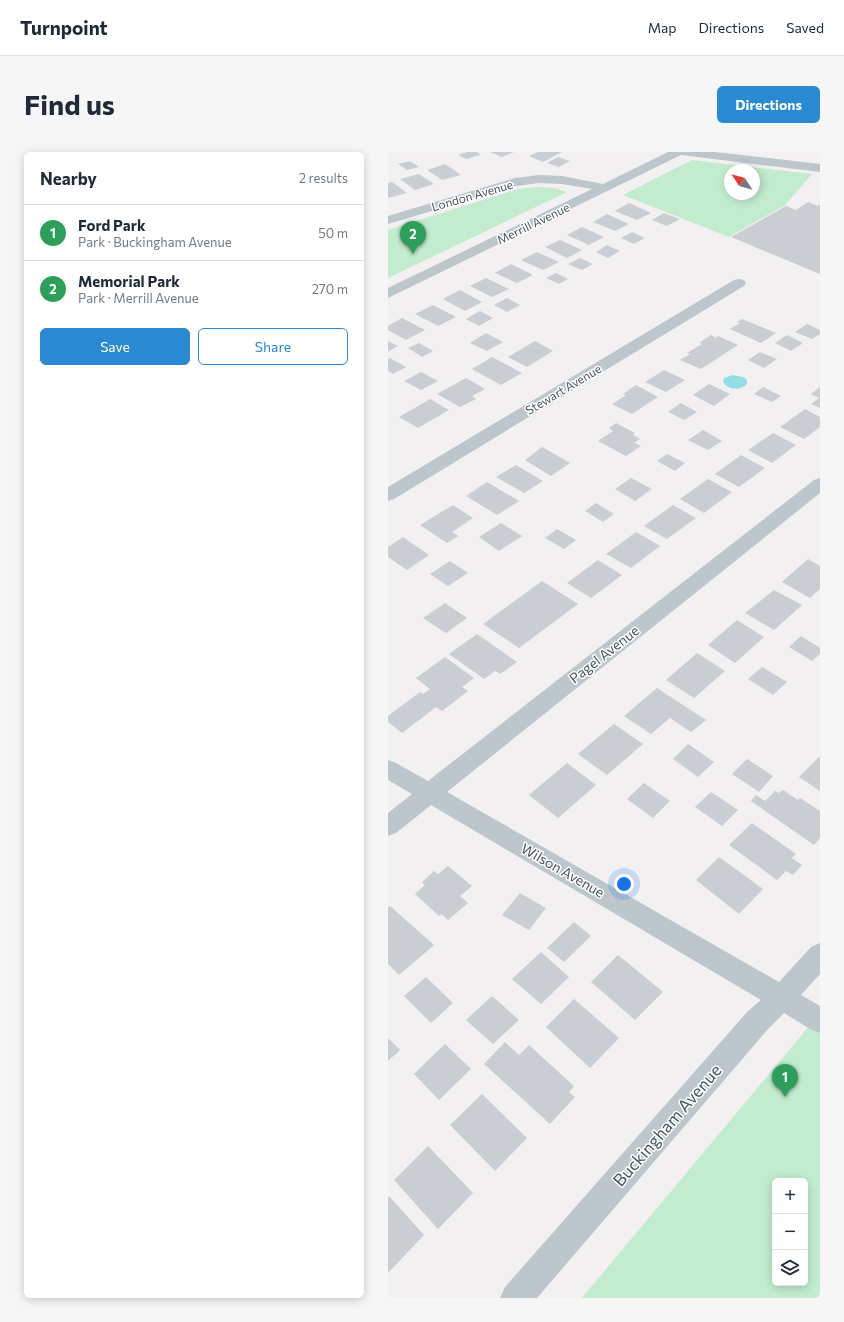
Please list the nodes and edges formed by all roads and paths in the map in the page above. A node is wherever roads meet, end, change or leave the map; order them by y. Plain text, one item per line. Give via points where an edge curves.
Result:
1 (678, 152) edge
2 (684, 152) edge
3 (820, 168) edge
4 (605, 188) junction
5 (388, 220) edge
6 (739, 283) dead end
7 (388, 294) edge
8 (820, 484) edge
9 (388, 495) edge
10 (388, 769) edge
11 (429, 793) junction
12 (388, 826) edge
13 (820, 955) edge
14 (781, 998) junction
15 (820, 1020) edge
16 (516, 1298) edge

1 - 4 street, Merrill Avenue
2 - 3 street
4 - 5 street, London Avenue via 562,180 515,182
4 - 7 street, Merrill Avenue
6 - 9 street, Stewart Avenue
8 - 11 street, Pagel Avenue
10 - 11 street, Wilson Avenue
11 - 12 street, Pagel Avenue
11 - 14 street, Wilson Avenue
13 - 14 street, Buckingham Avenue
14 - 15 street, Wilson Avenue
14 - 16 street, Buckingham Avenue via 758,1020

